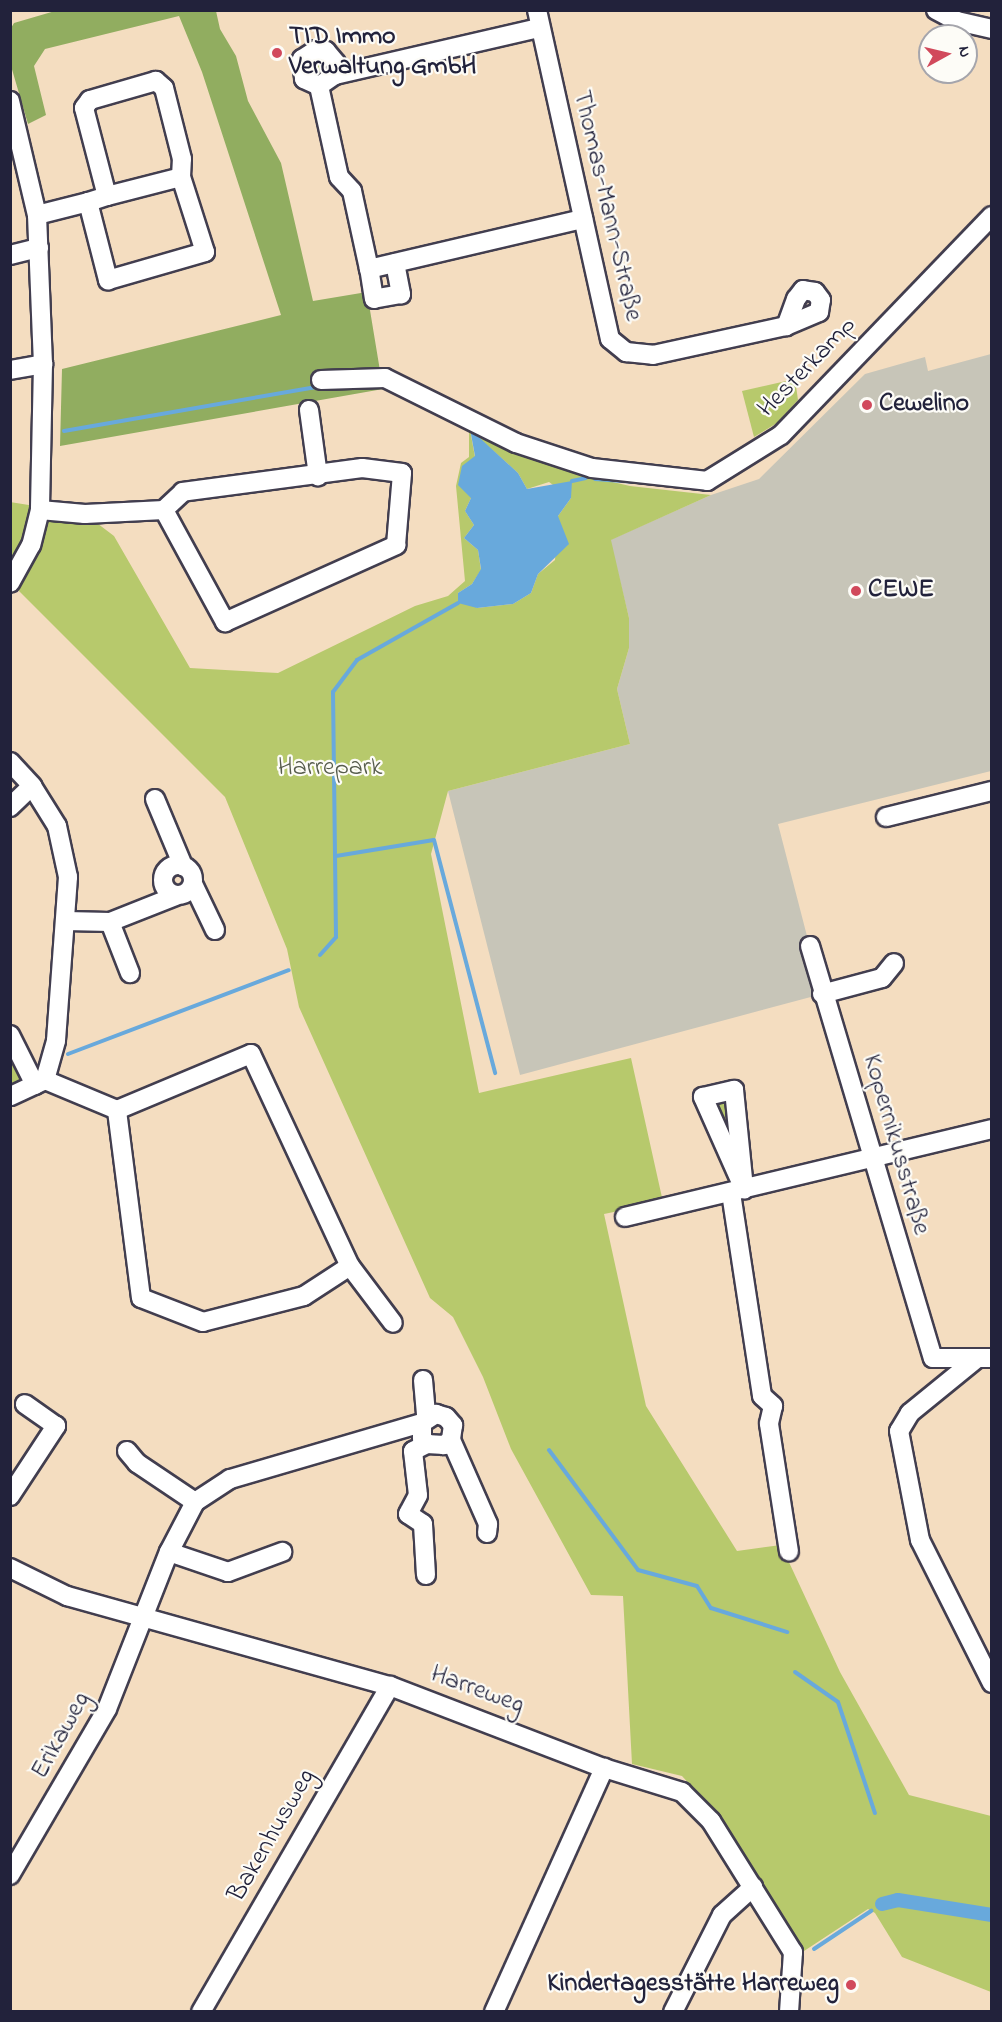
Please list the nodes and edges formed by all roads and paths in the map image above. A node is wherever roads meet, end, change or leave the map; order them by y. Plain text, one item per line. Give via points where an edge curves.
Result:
1 (936, 10) edge
2 (538, 19) edge
3 (992, 29) edge
4 (335, 75) junction
5 (319, 86) junction
6 (10, 101) edge
7 (181, 177) junction
8 (107, 196) junction
9 (88, 202) junction
10 (37, 215) junction
11 (992, 216) edge
12 (583, 219) junction
13 (39, 248) junction
14 (10, 255) edge
15 (395, 263) junction
16 (369, 269) junction
17 (786, 326) dead end
18 (43, 364) junction
19 (10, 370) edge
20 (321, 380) dead end
21 (309, 410) dead end
22 (318, 476) junction
23 (40, 510) junction
24 (164, 510) junction
25 (10, 583) edge
26 (10, 762) edge
27 (32, 786) junction
28 (992, 791) edge
29 (155, 799) dead end
30 (10, 807) edge
31 (886, 817) dead end
32 (183, 866) junction
33 (193, 884) junction
34 (176, 896) junction
35 (66, 921) junction
36 (110, 922) junction
37 (215, 930) dead end
38 (810, 946) dead end
39 (894, 963) dead end
40 (130, 973) dead end
41 (822, 994) junction
42 (11, 1035) edge
43 (40, 1083) junction
44 (10, 1096) edge
45 (117, 1110) junction
46 (992, 1129) edge
47 (874, 1158) junction
48 (737, 1191) junction
49 (625, 1217) dead end
50 (350, 1266) junction
51 (393, 1323) dead end
52 (933, 1358) junction
53 (983, 1359) edge
54 (423, 1380) dead end
55 (939, 1389) junction
56 (25, 1404) dead end
57 (424, 1420) junction
58 (451, 1440) junction
59 (427, 1444) junction
60 (127, 1451) dead end
61 (10, 1496) edge
62 (195, 1502) junction
63 (487, 1533) dead end
64 (789, 1551) dead end
65 (169, 1552) junction
66 (282, 1552) dead end
67 (10, 1569) edge
68 (426, 1575) dead end
69 (145, 1616) junction
70 (992, 1683) edge
71 (390, 1686) junction
72 (604, 1768) junction
73 (10, 1875) edge
74 (753, 1887) junction
75 (201, 2012) edge
76 (494, 2012) edge
77 (673, 2012) edge
78 (789, 2012) edge

1 - 3 street via 957,21
2 - 4 street
2 - 12 street, Thomas-Mann-Straße
4 - 5 street
4 - 5 street via 336,63 331,55 316,50 308,53 300,69 304,79
5 - 16 street via 339,177 352,191
6 - 10 street
7 - 8 street
7 - 8 street via 182,159 164,88 156,81 90,100 84,108
7 - 9 street via 205,252 108,280
8 - 9 street
9 - 10 street
10 - 13 street
11 - 20 street, Hesterkamp via 781,435 707,482 592,468 516,443 385,378
12 - 15 street
12 - 17 street, Thomas-Mann-Straße via 610,339 626,352 653,355
13 - 14 street
13 - 18 street
15 - 16 street
15 - 16 street via 401,294 374,299
18 - 19 street
18 - 23 street
21 - 22 street
22 - 24 street via 183,492
22 - 24 street via 362,468 402,473 396,545 225,622
23 - 24 street via 85,514
23 - 25 street via 31,545
26 - 27 street
27 - 30 street
27 - 35 street via 63,844 68,876
28 - 31 street
29 - 32 street
32 - 33 street via 192,875
32 - 34 street via 172,866 163,877 167,891
33 - 34 street via 188,892
33 - 37 street
34 - 36 street
35 - 36 street
35 - 43 street via 56,1041
36 - 40 street
38 - 41 street, Kopernikusstraße
39 - 41 street via 882,978
41 - 47 street, Kopernikusstraße
42 - 43 street
43 - 44 street
43 - 45 street
45 - 50 street via 252,1054
45 - 50 street via 141,1298 202,1322 304,1296
46 - 47 street
47 - 48 street
47 - 52 street, Kopernikusstraße
48 - 48 street via 735,1090 703,1097
48 - 49 street
48 - 64 street via 762,1396 773,1406 769,1424
50 - 51 street
52 - 53 street
52 - 55 street, Kopernikusstraße
53 - 55 street
54 - 57 street
55 - 70 street via 910,1413 899,1431 920,1540
56 - 61 street via 56,1426
57 - 58 street via 436,1414 446,1417 453,1425
57 - 59 street via 422,1438
57 - 62 street via 230,1479
58 - 59 street via 444,1446
58 - 63 street via 488,1524
59 - 68 street via 413,1451 418,1495 408,1514 423,1524
60 - 62 street via 136,1462
62 - 65 street, Erikaweg
65 - 66 street via 228,1572
65 - 69 street, Erikaweg
67 - 69 street, Harreweg via 67,1596
69 - 71 street, Harreweg
69 - 73 street, Erikaweg via 93,1736
71 - 72 street, Harreweg
71 - 75 street, Bakenhusweg
72 - 74 street, Harreweg via 682,1792 711,1821
72 - 76 street
74 - 77 street via 722,1915
74 - 78 street, Harreweg via 793,1952

